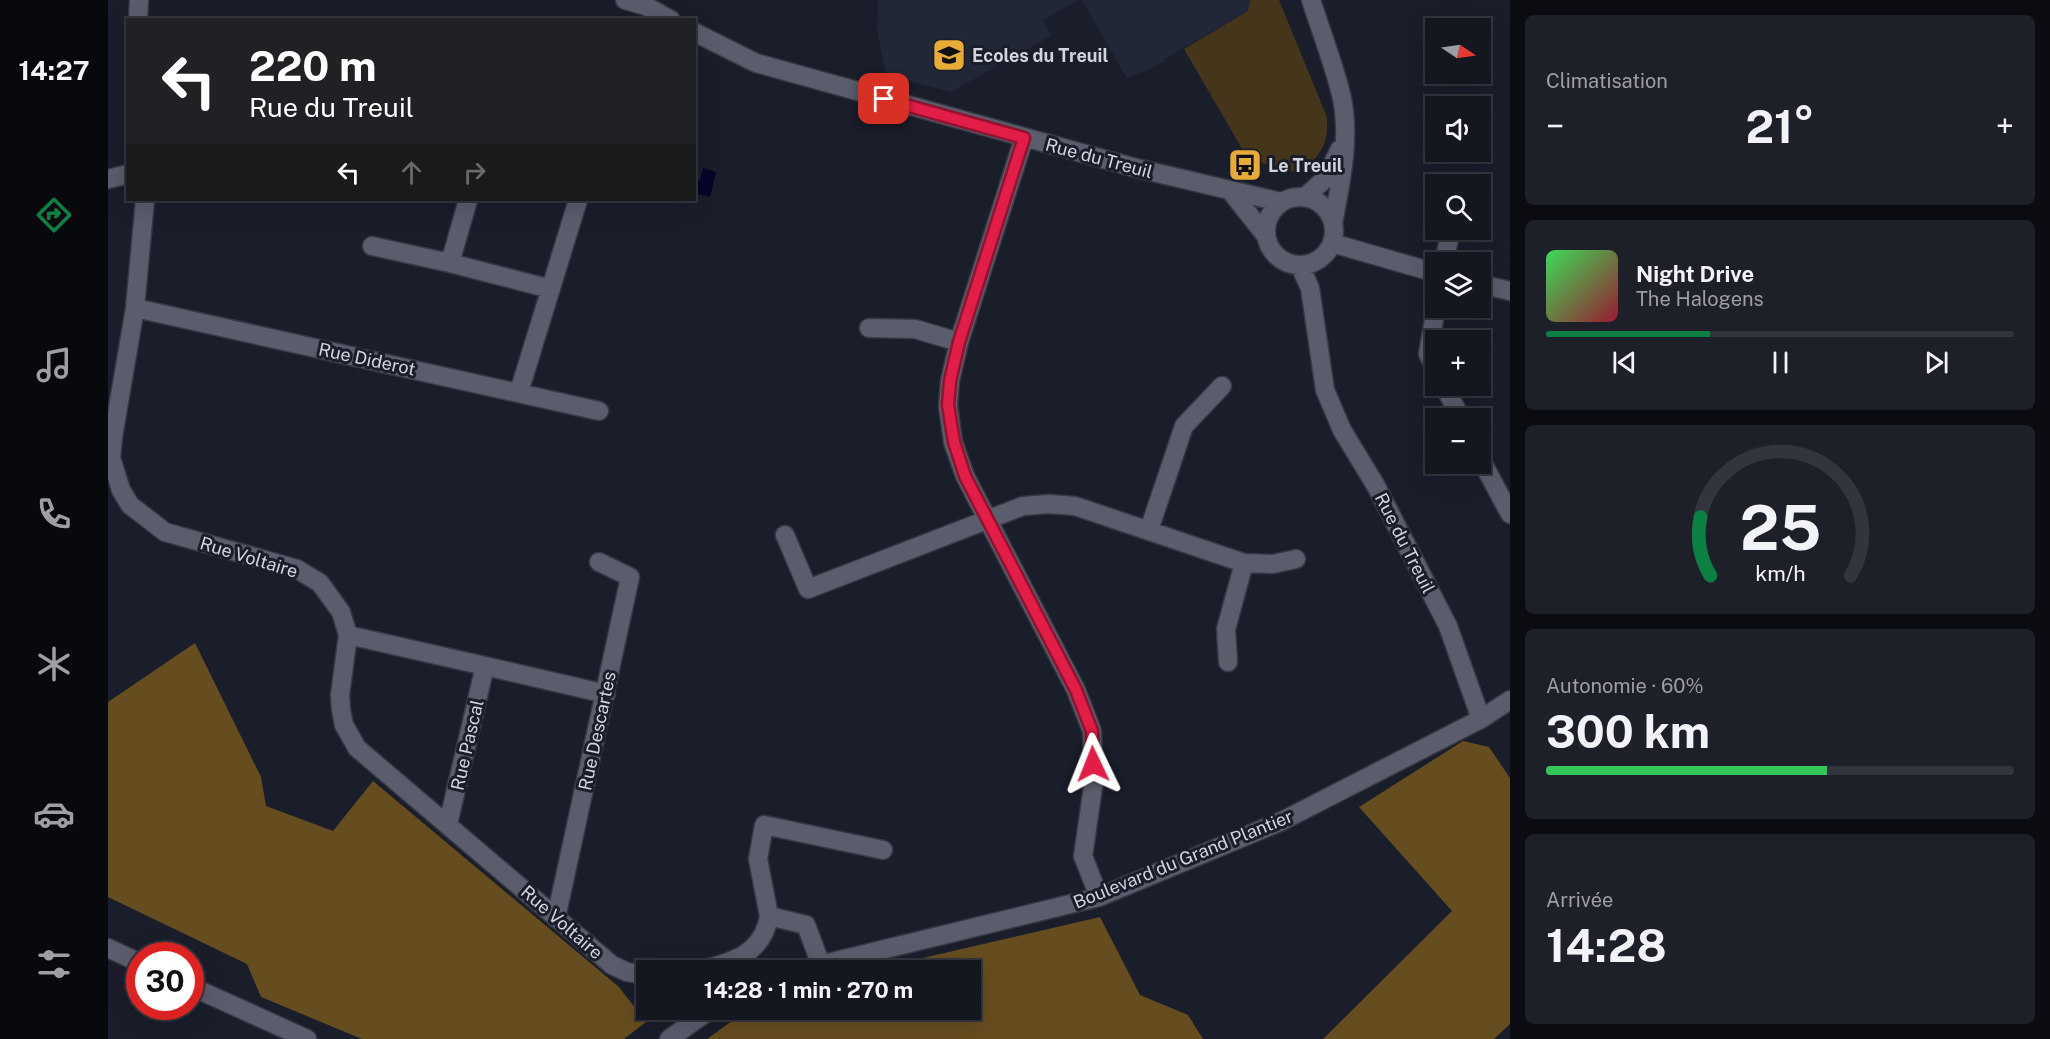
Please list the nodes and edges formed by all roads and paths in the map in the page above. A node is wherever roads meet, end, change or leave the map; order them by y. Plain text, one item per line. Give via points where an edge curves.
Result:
1 (139, 0) edge
2 (625, 0) edge
3 (1311, 0) edge
4 (641, 13) edge
5 (138, 18) edge
6 (662, 18) edge
7 (696, 33) edge
8 (1345, 136) junction
9 (1024, 138) junction
10 (126, 174) edge
11 (108, 179) edge
12 (1232, 193) junction
13 (1305, 198) junction
14 (145, 201) edge
15 (468, 201) edge
16 (578, 201) edge
17 (1281, 202) junction
18 (1333, 223) junction
19 (1266, 236) junction
20 (1332, 243) junction
21 (372, 246) dead end
22 (450, 263) junction
23 (1300, 266) junction
24 (1425, 270) edge
25 (1491, 287) edge
26 (550, 289) junction
27 (1510, 291) edge
28 (135, 308) junction
29 (869, 328) dead end
30 (959, 342) junction
31 (1222, 386) dead end
32 (519, 392) junction
33 (599, 411) dead end
34 (110, 458) edge
35 (1489, 474) edge
36 (1510, 514) edge
37 (989, 520) junction
38 (1149, 530) junction
39 (785, 535) dead end
40 (1296, 559) dead end
41 (598, 562) dead end
42 (1244, 563) junction
43 (348, 635) junction
44 (1228, 662) dead end
45 (485, 666) junction
46 (606, 694) junction
47 (1510, 700) edge
48 (1481, 720) junction
49 (448, 824) junction
50 (883, 850) dead end
51 (1099, 897) junction
52 (770, 916) junction
53 (556, 918) junction
54 (110, 950) edge
55 (126, 957) edge
56 (730, 960) edge
57 (819, 960) edge
58 (841, 960) edge
59 (636, 973) edge
60 (204, 992) edge
61 (696, 1020) edge
62 (307, 1039) edge
63 (669, 1039) edge

1 - 5 street
2 - 4 street
3 - 8 street via 1341,96
4 - 6 street
7 - 9 street, Rue du Treuil via 756,63
8 - 13 street via 1325,179
8 - 18 street
9 - 12 street, Rue du Treuil
9 - 30 street
10 - 11 street
12 - 17 street, Rue du Treuil
12 - 19 street
13 - 17 street
13 - 18 street via 1323,206
14 - 28 street, Rue Voltaire
15 - 22 street
16 - 26 street
17 - 19 street via 1267,220
18 - 20 street
19 - 23 street via 1268,245 1281,260
20 - 23 street via 1319,259
20 - 24 street
21 - 22 street
22 - 26 street
23 - 48 street, Rue du Treuil via 1310,288 1324,390 1448,626
25 - 27 street
26 - 32 street
28 - 32 street, Rue Diderot
28 - 34 street, Rue Voltaire
29 - 30 street via 915,330
30 - 37 street via 948,405 954,442 965,476
31 - 38 street via 1184,426
32 - 33 street, Rue Diderot
34 - 43 street, Rue Voltaire via 121,490 130,505 147,520 165,532 297,569 320,583 334,600
35 - 36 street
37 - 38 street via 1023,506 1048,504 1075,506
37 - 39 street via 808,589
37 - 51 street via 1076,690 1092,731 1094,780 1083,856
38 - 42 street
40 - 42 street via 1273,564
41 - 46 street, Rue Descartes via 630,577
42 - 44 street via 1226,629
43 - 45 street
43 - 49 street, Rue Voltaire via 340,695 344,725 357,748 378,769
45 - 46 street
45 - 49 street, Rue Pascal
46 - 53 street, Rue Descartes
47 - 48 street, Boulevard du Grand Plantier
48 - 51 street, Boulevard du Grand Plantier via 1282,821
49 - 53 street, Rue Voltaire
50 - 52 street via 764,825 758,860
51 - 58 street, Boulevard du Grand Plantier
52 - 56 street via 767,932 759,944
52 - 57 street via 806,925
53 - 59 street, Rue Voltaire via 612,965
54 - 55 street
60 - 62 street
61 - 63 street

